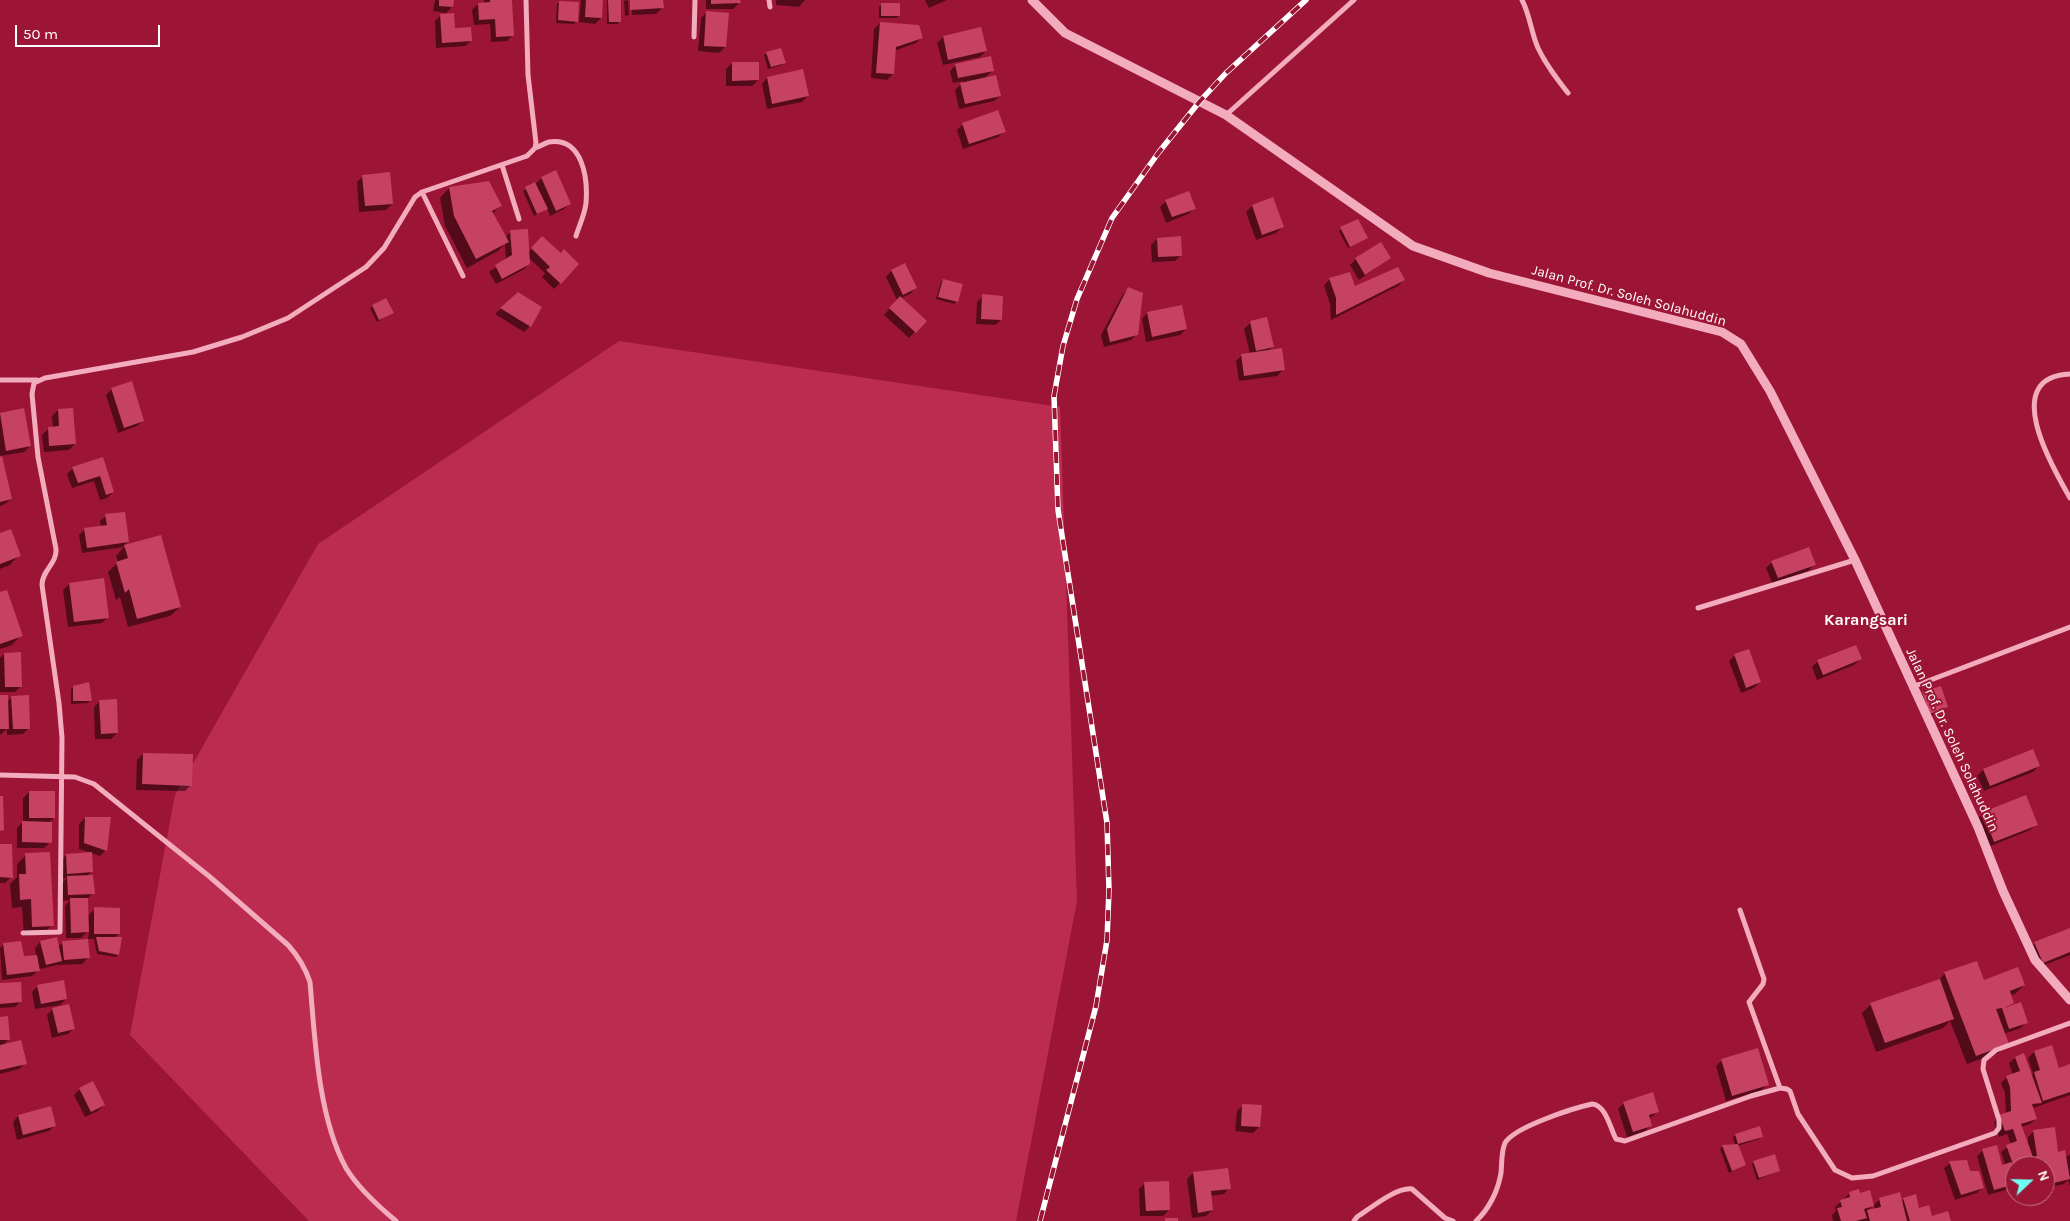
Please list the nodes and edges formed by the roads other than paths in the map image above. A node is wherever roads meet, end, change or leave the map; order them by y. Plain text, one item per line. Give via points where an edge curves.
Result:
1 (526, 0) edge
2 (694, 0) edge
3 (769, 0) edge
4 (1032, 0) edge
5 (1354, 0) edge
6 (1522, 0) edge
7 (770, 7) dead end
8 (694, 38) dead end
9 (1568, 93) dead end
10 (1226, 115) junction
11 (535, 148) junction
12 (502, 165) junction
13 (422, 192) junction
14 (519, 219) dead end
15 (576, 236) dead end
16 (463, 276) dead end
17 (2070, 374) edge
18 (0, 380) edge
19 (38, 380) junction
20 (2070, 498) edge
21 (1855, 560) junction
22 (1698, 608) dead end
23 (2070, 627) edge
24 (1912, 687) junction
25 (0, 775) edge
26 (62, 776) junction
27 (1740, 910) dead end
28 (23, 933) dead end
29 (2070, 1000) edge
30 (2070, 1023) edge
31 (1780, 1088) junction
32 (396, 1221) edge
33 (1354, 1221) edge
34 (1453, 1221) edge
35 (1476, 1221) edge

1 - 11 street
2 - 8 street
3 - 7 street
4 - 10 street, Jalan Prof. Dr. Soleh Solahuddin via 1065,33
5 - 10 street
6 - 9 street via 1538,47 1551,72
10 - 21 street, Jalan Prof. Dr. Soleh Solahuddin via 1413,246 1489,273 1722,332 1742,344 1770,391
11 - 12 street via 527,156
11 - 15 street via 550,142 564,143 573,148 583,164 586,204
12 - 13 street
12 - 14 street
13 - 16 street
13 - 19 street via 408,205 384,248 366,267 288,318 193,352
17 - 20 street via 2042,381 2036,391 2034,405 2040,439
18 - 19 street
19 - 26 street via 32,394 38,457 56,549 42,585 59,703
21 - 22 street
21 - 24 street, Jalan Prof. Dr. Soleh Solahuddin
23 - 24 street
24 - 29 street, Jalan Prof. Dr. Soleh Solahuddin via 1978,827 2034,960
25 - 26 street
26 - 28 street via 60,932
26 - 32 street via 83,779 102,790 210,877 298,955 310,982 321,1088 339,1154 362,1188
27 - 31 street via 1764,979 1750,1002
30 - 31 street via 1996,1050 1984,1060 1983,1069 1999,1120 1995,1133 1873,1176 1852,1178 1835,1170 1798,1114 1790,1091
31 - 35 street via 1626,1140 1616,1139 1597,1105 1518,1130 1504,1144 1498,1185 1491,1202
33 - 34 street via 1406,1188 1412,1189 1445,1218

